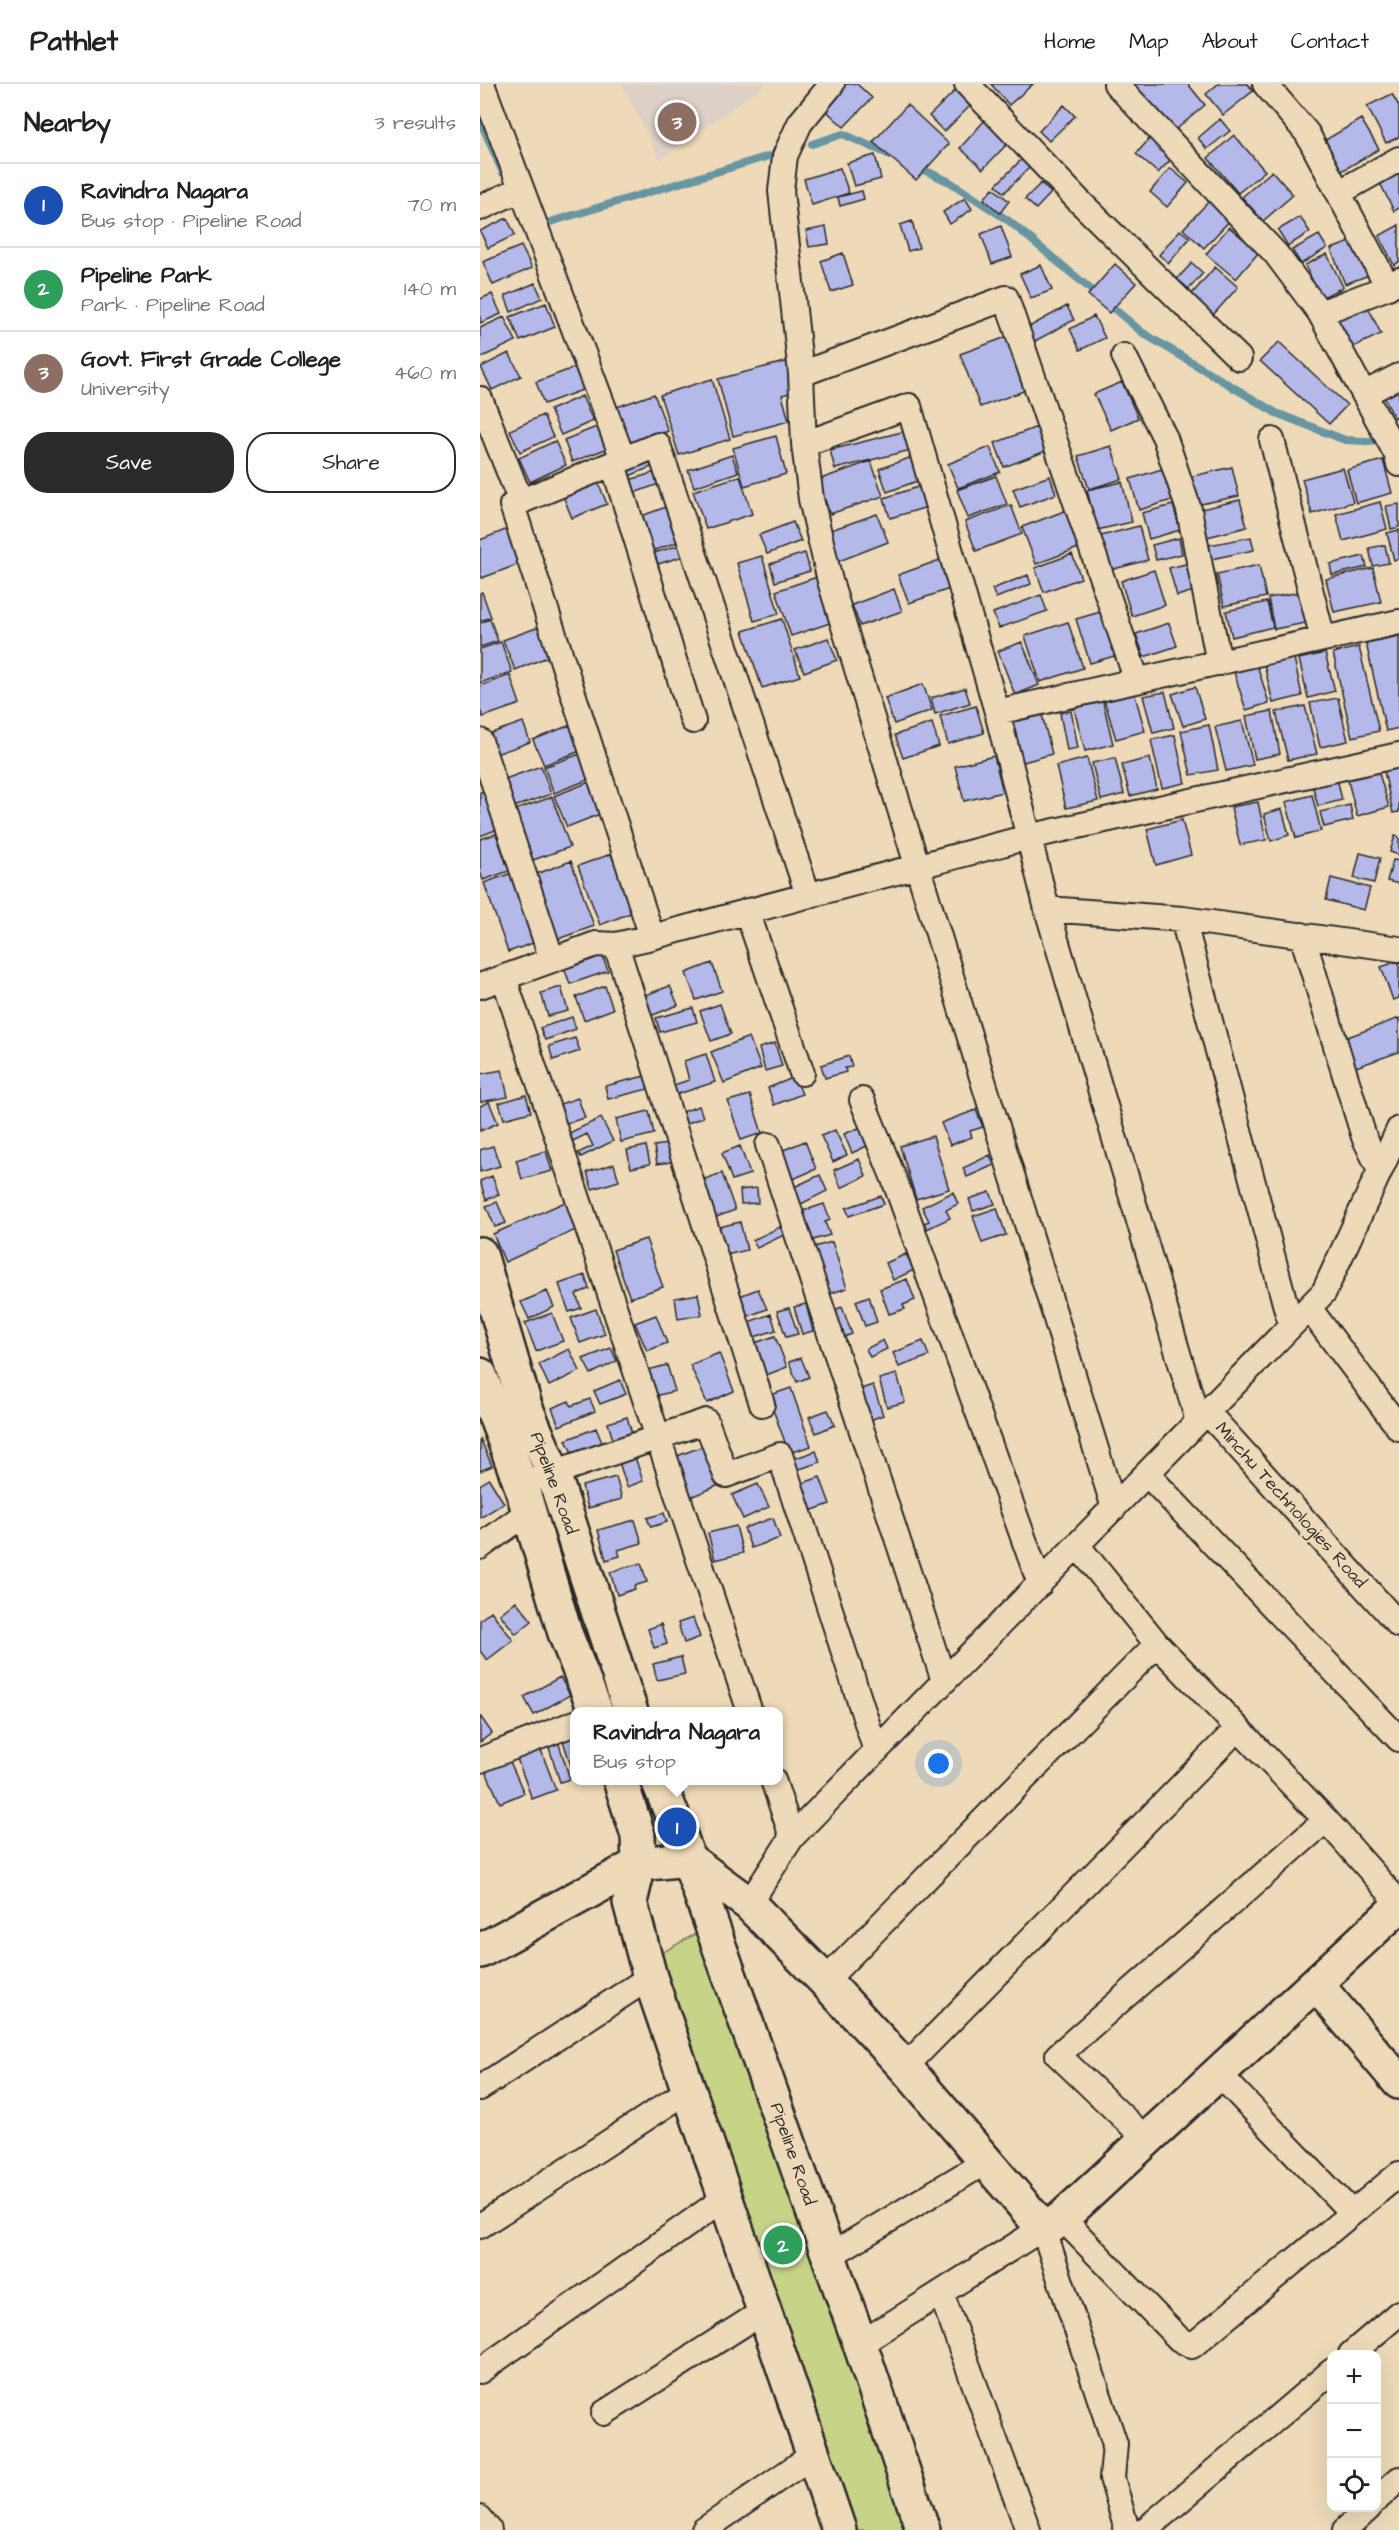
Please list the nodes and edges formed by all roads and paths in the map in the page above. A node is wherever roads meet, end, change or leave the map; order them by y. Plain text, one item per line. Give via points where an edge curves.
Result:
1 (482, 84) edge
2 (832, 84) edge
3 (967, 84) edge
4 (1116, 84) edge
5 (1265, 84) edge
6 (1399, 159) edge
7 (521, 189) junction
8 (1340, 192) junction
9 (480, 208) edge
10 (1394, 284) edge
11 (1320, 313) junction
12 (1124, 356) dead end
13 (1239, 358) dead end
14 (801, 374) junction
15 (1399, 376) edge
16 (1364, 394) junction
17 (480, 399) edge
18 (1272, 440) dead end
19 (804, 444) junction
20 (1397, 458) edge
21 (618, 461) junction
22 (521, 502) junction
23 (1399, 622) edge
24 (1323, 639) junction
25 (1219, 663) junction
26 (1137, 681) junction
27 (997, 712) junction
28 (693, 721) dead end
29 (480, 741) edge
30 (1399, 756) edge
31 (1028, 837) junction
32 (916, 866) junction
33 (808, 895) junction
34 (1047, 909) junction
35 (747, 911) junction
36 (1183, 919) junction
37 (1302, 935) junction
38 (652, 938) junction
39 (616, 945) junction
40 (1399, 949) edge
41 (552, 960) junction
42 (504, 978) junction
43 (480, 986) edge
44 (802, 1073) dead end
45 (862, 1100) dead end
46 (1399, 1129) edge
47 (768, 1145) dead end
48 (1380, 1170) junction
49 (480, 1254) edge
50 (1309, 1308) junction
51 (1291, 1326) junction
52 (480, 1375) edge
53 (762, 1404) dead end
54 (486, 1415) edge
55 (1203, 1417) junction
56 (1399, 1428) edge
57 (658, 1438) junction
58 (553, 1473) junction
59 (1147, 1474) junction
60 (524, 1498) junction
61 (1114, 1508) junction
62 (1077, 1545) junction
63 (480, 1547) edge
64 (1040, 1584) junction
65 (1399, 1625) edge
66 (1157, 1644) junction
67 (944, 1681) junction
68 (594, 1707) edge
69 (629, 1707) edge
70 (748, 1707) edge
71 (570, 1725) edge
72 (1238, 1728) junction
73 (1399, 1739) edge
74 (876, 1751) junction
75 (480, 1760) edge
76 (622, 1785) edge
77 (660, 1785) edge
78 (775, 1785) edge
79 (1326, 1820) junction
80 (792, 1837) junction
81 (688, 1859) junction
82 (639, 1864) junction
83 (749, 1904) junction
84 (1399, 1904) edge
85 (480, 1951) edge
86 (650, 1977) junction
87 (825, 1982) junction
88 (1316, 1984) junction
89 (904, 2067) junction
90 (1219, 2074) junction
91 (1399, 2082) edge
92 (480, 2088) edge
93 (689, 2090) junction
94 (1147, 2140) junction
95 (987, 2161) junction
96 (1399, 2174) edge
97 (725, 2198) junction
98 (1352, 2213) junction
99 (1053, 2223) junction
100 (480, 2226) edge
101 (828, 2256) junction
102 (941, 2293) junction
103 (764, 2311) junction
104 (1399, 2313) edge
105 (860, 2344) junction
106 (1357, 2350) edge
107 (480, 2371) edge
108 (1327, 2375) edge
109 (604, 2413) dead end
110 (813, 2455) junction
111 (1399, 2479) edge
112 (1381, 2496) edge
113 (1365, 2512) edge
114 (480, 2517) edge
115 (489, 2530) edge
116 (704, 2530) edge
117 (838, 2530) edge
118 (923, 2530) edge
119 (1028, 2530) edge
120 (1127, 2530) edge
121 (1145, 2530) edge
122 (1345, 2530) edge

1 - 7 street
2 - 14 street via 800,123 785,156 782,174
3 - 13 street
4 - 11 street via 1276,254
5 - 8 street via 1307,133
6 - 8 street
7 - 9 street
7 - 21 street
8 - 10 street
10 - 11 street
11 - 16 street
12 - 25 street via 1165,438 1189,510
14 - 19 street
14 - 26 street via 1006,298
15 - 16 street
16 - 20 street
17 - 22 street
18 - 24 street
19 - 27 street via 909,406
19 - 32 street via 819,541
21 - 22 street
21 - 28 street
21 - 33 street via 658,445
22 - 38 street via 512,506
23 - 24 street
24 - 25 street
25 - 26 street
26 - 27 street
27 - 31 street
29 - 41 street
30 - 31 street
31 - 32 street
31 - 34 street
32 - 33 street
32 - 61 street
33 - 35 street
34 - 36 street
34 - 55 street
35 - 38 street
35 - 44 street
36 - 37 street
36 - 51 street
37 - 40 street
37 - 48 street via 1364,1137
38 - 39 street
39 - 41 street via 596,944
39 - 53 street
41 - 42 street
42 - 43 street
42 - 57 street
45 - 64 street
46 - 48 street
47 - 67 street
48 - 50 street via 1324,1292
49 - 58 main road, Pipeline Road via 525,1406
50 - 51 street
50 - 56 street
51 - 55 street
52 - 54 main road, Pipeline Road
54 - 60 main road, Pipeline Road
55 - 59 street
55 - 65 street, Minchu Technologies Road
57 - 58 street
57 - 70 street
57 - 74 street via 706,1420 726,1475 780,1455
58 - 60 street
58 - 69 main road, Pipeline Road
59 - 61 street
59 - 73 street
60 - 63 street
60 - 68 main road, Pipeline Road via 565,1633
61 - 62 street
62 - 64 street
62 - 66 street
64 - 67 street
66 - 72 street
66 - 87 street
67 - 74 street
71 - 75 street
72 - 79 street
72 - 89 street
74 - 80 street
76 - 82 main road via 638,1835
77 - 81 main road, Pipeline Road
78 - 80 street
79 - 84 street
79 - 94 street via 1058,2055
80 - 83 street
81 - 82 main road
81 - 83 main road
81 - 101 main road, Pipeline Road
82 - 85 main road
82 - 86 main road via 630,1902
83 - 87 main road
84 - 88 main road
86 - 92 street
86 - 93 main road
87 - 89 main road
88 - 90 main road
88 - 91 main road
89 - 95 main road
90 - 94 main road
90 - 98 street
93 - 97 main road
93 - 100 street
94 - 99 main road
95 - 99 main road
95 - 101 street
96 - 98 street
97 - 103 main road
97 - 107 street
98 - 99 street via 1192,2346 1179,2339
99 - 102 street
99 - 120 street via 1115,2444 1112,2478
101 - 105 main road, Pipeline Road
102 - 105 street
102 - 119 street
103 - 109 street
103 - 110 main road
104 - 106 street
105 - 118 main road, Pipeline Road
108 - 121 street
110 - 116 street
110 - 117 main road
111 - 112 street
113 - 122 street
114 - 115 street

